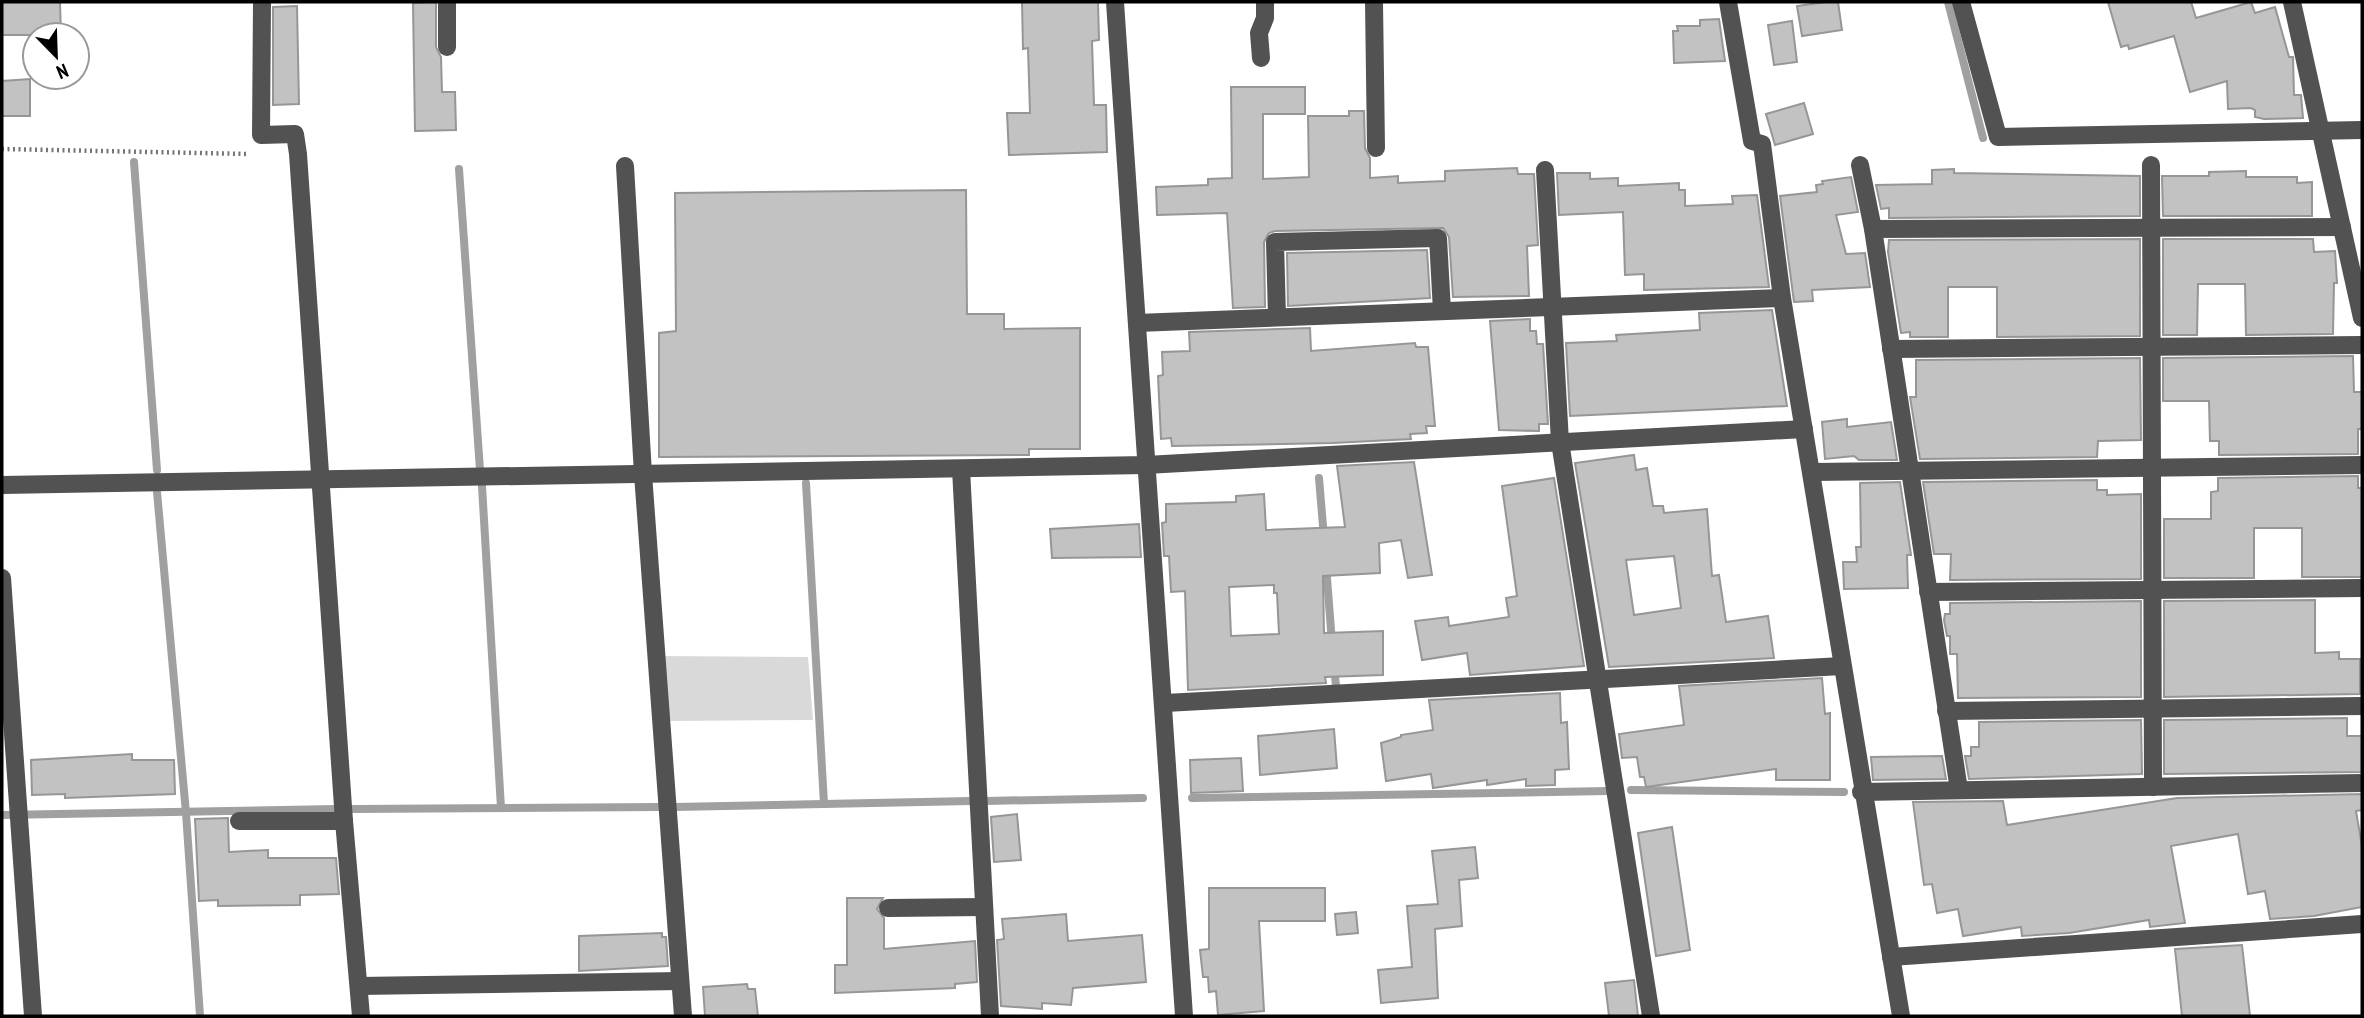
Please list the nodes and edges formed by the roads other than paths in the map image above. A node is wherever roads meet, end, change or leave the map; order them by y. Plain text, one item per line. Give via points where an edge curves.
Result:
1 (262, 2) edge
2 (447, 2) edge
3 (1115, 2) edge
4 (1265, 2) edge
5 (1374, 2) edge
6 (1728, 2) edge
7 (1961, 2) edge
8 (2292, 2) edge
9 (447, 47) dead end
10 (1261, 58) dead end
11 (2362, 130) edge
12 (2324, 145) junction
13 (1376, 148) dead end
14 (1860, 165) dead end
15 (2151, 165) dead end
16 (625, 166) dead end
17 (1545, 170) dead end
18 (2342, 227) junction
19 (2150, 228) junction
20 (1873, 229) junction
21 (1782, 298) junction
22 (1552, 307) junction
23 (1442, 311) junction
24 (1277, 317) junction
25 (2362, 317) edge
26 (1137, 323) junction
27 (2362, 345) edge
28 (2150, 347) junction
29 (1891, 349) junction
30 (1804, 429) junction
31 (1560, 442) junction
32 (2362, 465) edge
33 (1146, 466) junction
34 (961, 469) junction
35 (2151, 469) junction
36 (1910, 471) junction
37 (1813, 472) junction
38 (643, 474) junction
39 (322, 479) junction
40 (2, 485) edge
41 (2, 578) edge
42 (2362, 588) edge
43 (2151, 590) junction
44 (1928, 592) junction
45 (1842, 666) junction
46 (1598, 679) junction
47 (1165, 703) junction
48 (2362, 706) edge
49 (2152, 709) junction
50 (1946, 711) junction
51 (2362, 783) edge
52 (2153, 787) junction
53 (1959, 790) junction
54 (1861, 792) junction
55 (239, 821) dead end
56 (344, 821) junction
57 (984, 907) junction
58 (888, 908) dead end
59 (2362, 924) edge
60 (1891, 957) junction
61 (680, 981) junction
62 (359, 986) junction
63 (33, 1016) edge
64 (360, 1016) edge
65 (683, 1016) edge
66 (990, 1016) edge
67 (1184, 1016) edge
68 (1651, 1016) edge
69 (1901, 1016) edge

1 - 39 street via 261,135 295,134 297,145
2 - 9 street
3 - 26 street
4 - 10 street via 1259,33
5 - 13 street
6 - 21 street via 1752,141 1762,144
7 - 12 street via 1997,137
8 - 12 street
11 - 12 street
12 - 18 street
14 - 20 street
15 - 19 street
16 - 38 street
17 - 22 street
18 - 19 street
18 - 25 street
19 - 20 street
19 - 28 street
20 - 29 street
21 - 22 street
21 - 30 street
22 - 23 street
22 - 31 street
23 - 24 street
23 - 24 street via 1438,237 1275,242
24 - 26 street
26 - 33 street
27 - 28 street
28 - 29 street
28 - 35 street
29 - 36 street
30 - 31 street
30 - 37 street
31 - 33 street
31 - 46 street
32 - 35 street
33 - 34 street
33 - 47 street
34 - 38 street
34 - 57 street
35 - 36 street
35 - 43 street
36 - 37 street
36 - 44 street
37 - 45 street
38 - 39 street
38 - 61 street
39 - 40 street
39 - 56 street
41 - 63 street
42 - 43 street
43 - 44 street
43 - 49 street
44 - 50 street
45 - 46 street
45 - 54 street
46 - 47 street
46 - 68 street
47 - 67 street
48 - 49 street
49 - 50 street
49 - 52 street
50 - 53 street
51 - 52 street
52 - 53 street
53 - 54 street
54 - 60 street
55 - 56 street
56 - 62 street
57 - 58 street
57 - 66 street
59 - 60 street
60 - 69 street
61 - 62 street
61 - 65 street
62 - 64 street

